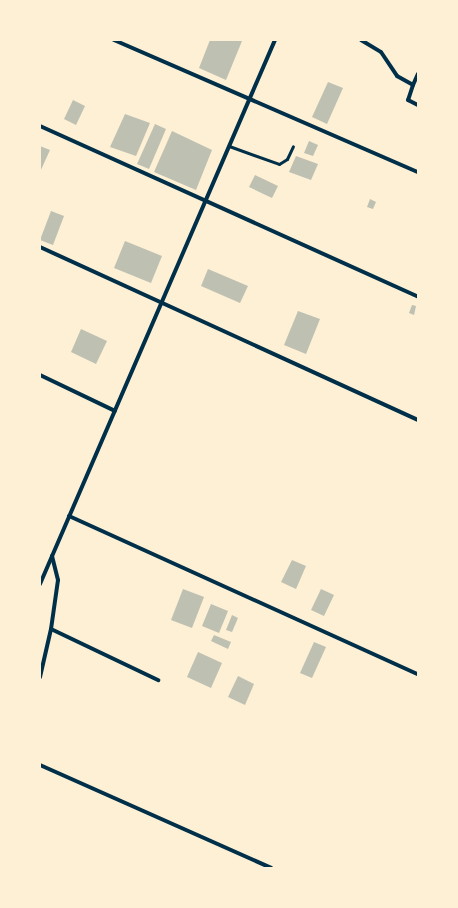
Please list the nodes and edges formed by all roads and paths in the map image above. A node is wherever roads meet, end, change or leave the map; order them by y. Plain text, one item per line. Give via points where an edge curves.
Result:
1 (114, 40) edge
2 (275, 40) edge
3 (361, 40) edge
4 (418, 74) edge
5 (414, 85) junction
6 (249, 99) junction
7 (418, 105) edge
8 (40, 126) edge
9 (230, 146) junction
10 (294, 146) dead end
11 (418, 172) edge
12 (206, 199) junction
13 (40, 247) edge
14 (418, 297) edge
15 (162, 304) junction
16 (40, 375) edge
17 (116, 411) junction
18 (418, 420) edge
19 (69, 516) junction
20 (52, 556) junction
21 (40, 582) edge
22 (51, 630) junction
23 (418, 674) edge
24 (40, 677) edge
25 (158, 680) dead end
26 (40, 765) edge
27 (271, 868) edge

1 - 6 street
2 - 6 street
3 - 5 street via 381,52 396,76
4 - 5 street
5 - 7 street via 408,100
6 - 9 street
6 - 11 street
8 - 12 street
9 - 10 lane via 280,164 287,159
9 - 12 street
12 - 14 street
12 - 15 street
13 - 15 street
15 - 17 street
15 - 18 street
16 - 17 street
17 - 19 street
19 - 20 street
19 - 23 street
20 - 21 street
20 - 22 street via 58,580
22 - 24 street
22 - 25 street
26 - 27 street

